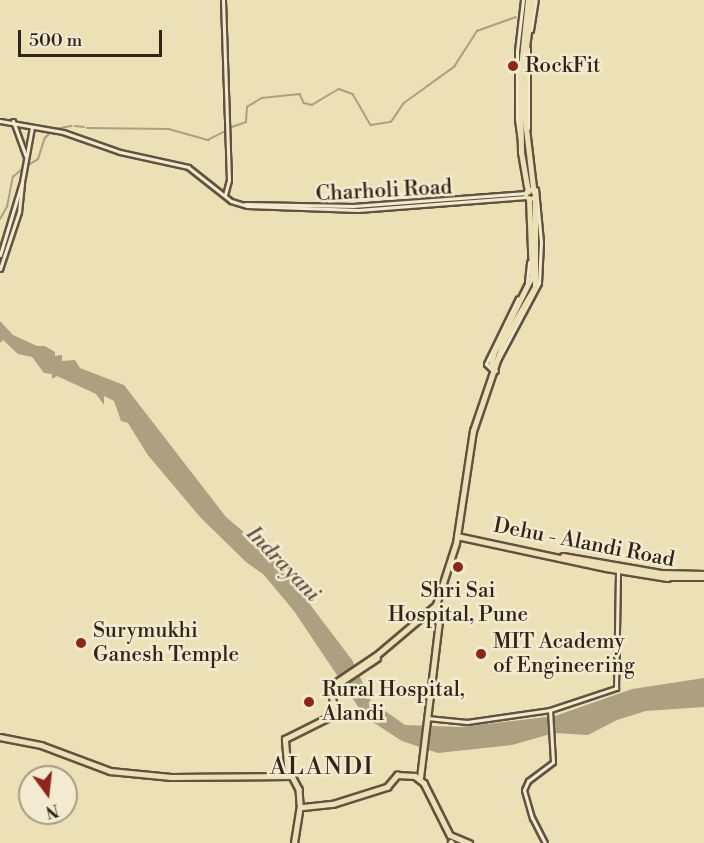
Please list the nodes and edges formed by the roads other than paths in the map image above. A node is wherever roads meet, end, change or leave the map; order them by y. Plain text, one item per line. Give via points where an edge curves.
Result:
1 (223, 0) edge
2 (526, 0) edge
3 (534, 0) edge
4 (519, 50) junction
5 (0, 120) edge
6 (13, 121) junction
7 (32, 127) junction
8 (26, 158) junction
9 (22, 182) junction
10 (225, 195) junction
11 (530, 196) junction
12 (0, 255) edge
13 (0, 269) edge
14 (497, 361) junction
15 (495, 371) junction
16 (459, 536) junction
17 (618, 570) junction
18 (704, 576) edge
19 (437, 606) junction
20 (551, 712) junction
21 (426, 717) junction
22 (0, 737) edge
23 (288, 775) junction
24 (420, 778) junction
25 (301, 806) junction
26 (451, 841) edge
27 (294, 843) edge
28 (469, 843) edge
29 (545, 843) edge

1 - 10 street via 229,180
2 - 4 street
2 - 4 main road
3 - 11 main road via 526,51
3 - 14 street via 528,57 528,127 541,236 540,276 532,301
4 - 11 main road via 520,131
5 - 6 street, Charholi Road
6 - 7 street, Charholi Road
6 - 8 street
7 - 8 street
7 - 10 street, Charholi Road via 188,167
8 - 9 street
9 - 12 street
9 - 13 street via 19,212
10 - 11 street, Charholi Road via 243,204 318,211
11 - 14 main road via 538,244 534,287
11 - 15 main road via 532,276 494,352 491,365
14 - 15 main road
15 - 16 main road via 475,428
16 - 17 main road, Dehu - Alandi Road
16 - 18 main road, Dehu - Alandi Road via 602,564
16 - 19 main road
16 - 19 main road
17 - 18 main road, Dehu - Alandi Road via 666,578
17 - 20 street via 618,686
19 - 21 main road
19 - 23 main road via 379,655 336,683 331,691 336,712 284,742
20 - 21 street via 467,722
20 - 29 street via 550,766 528,781 524,790
21 - 24 main road
22 - 23 main road via 41,746 110,771 169,777
23 - 25 main road via 296,778
24 - 25 main road via 397,776 382,789 322,807
24 - 26 main road
25 - 27 main road
26 - 28 main road

